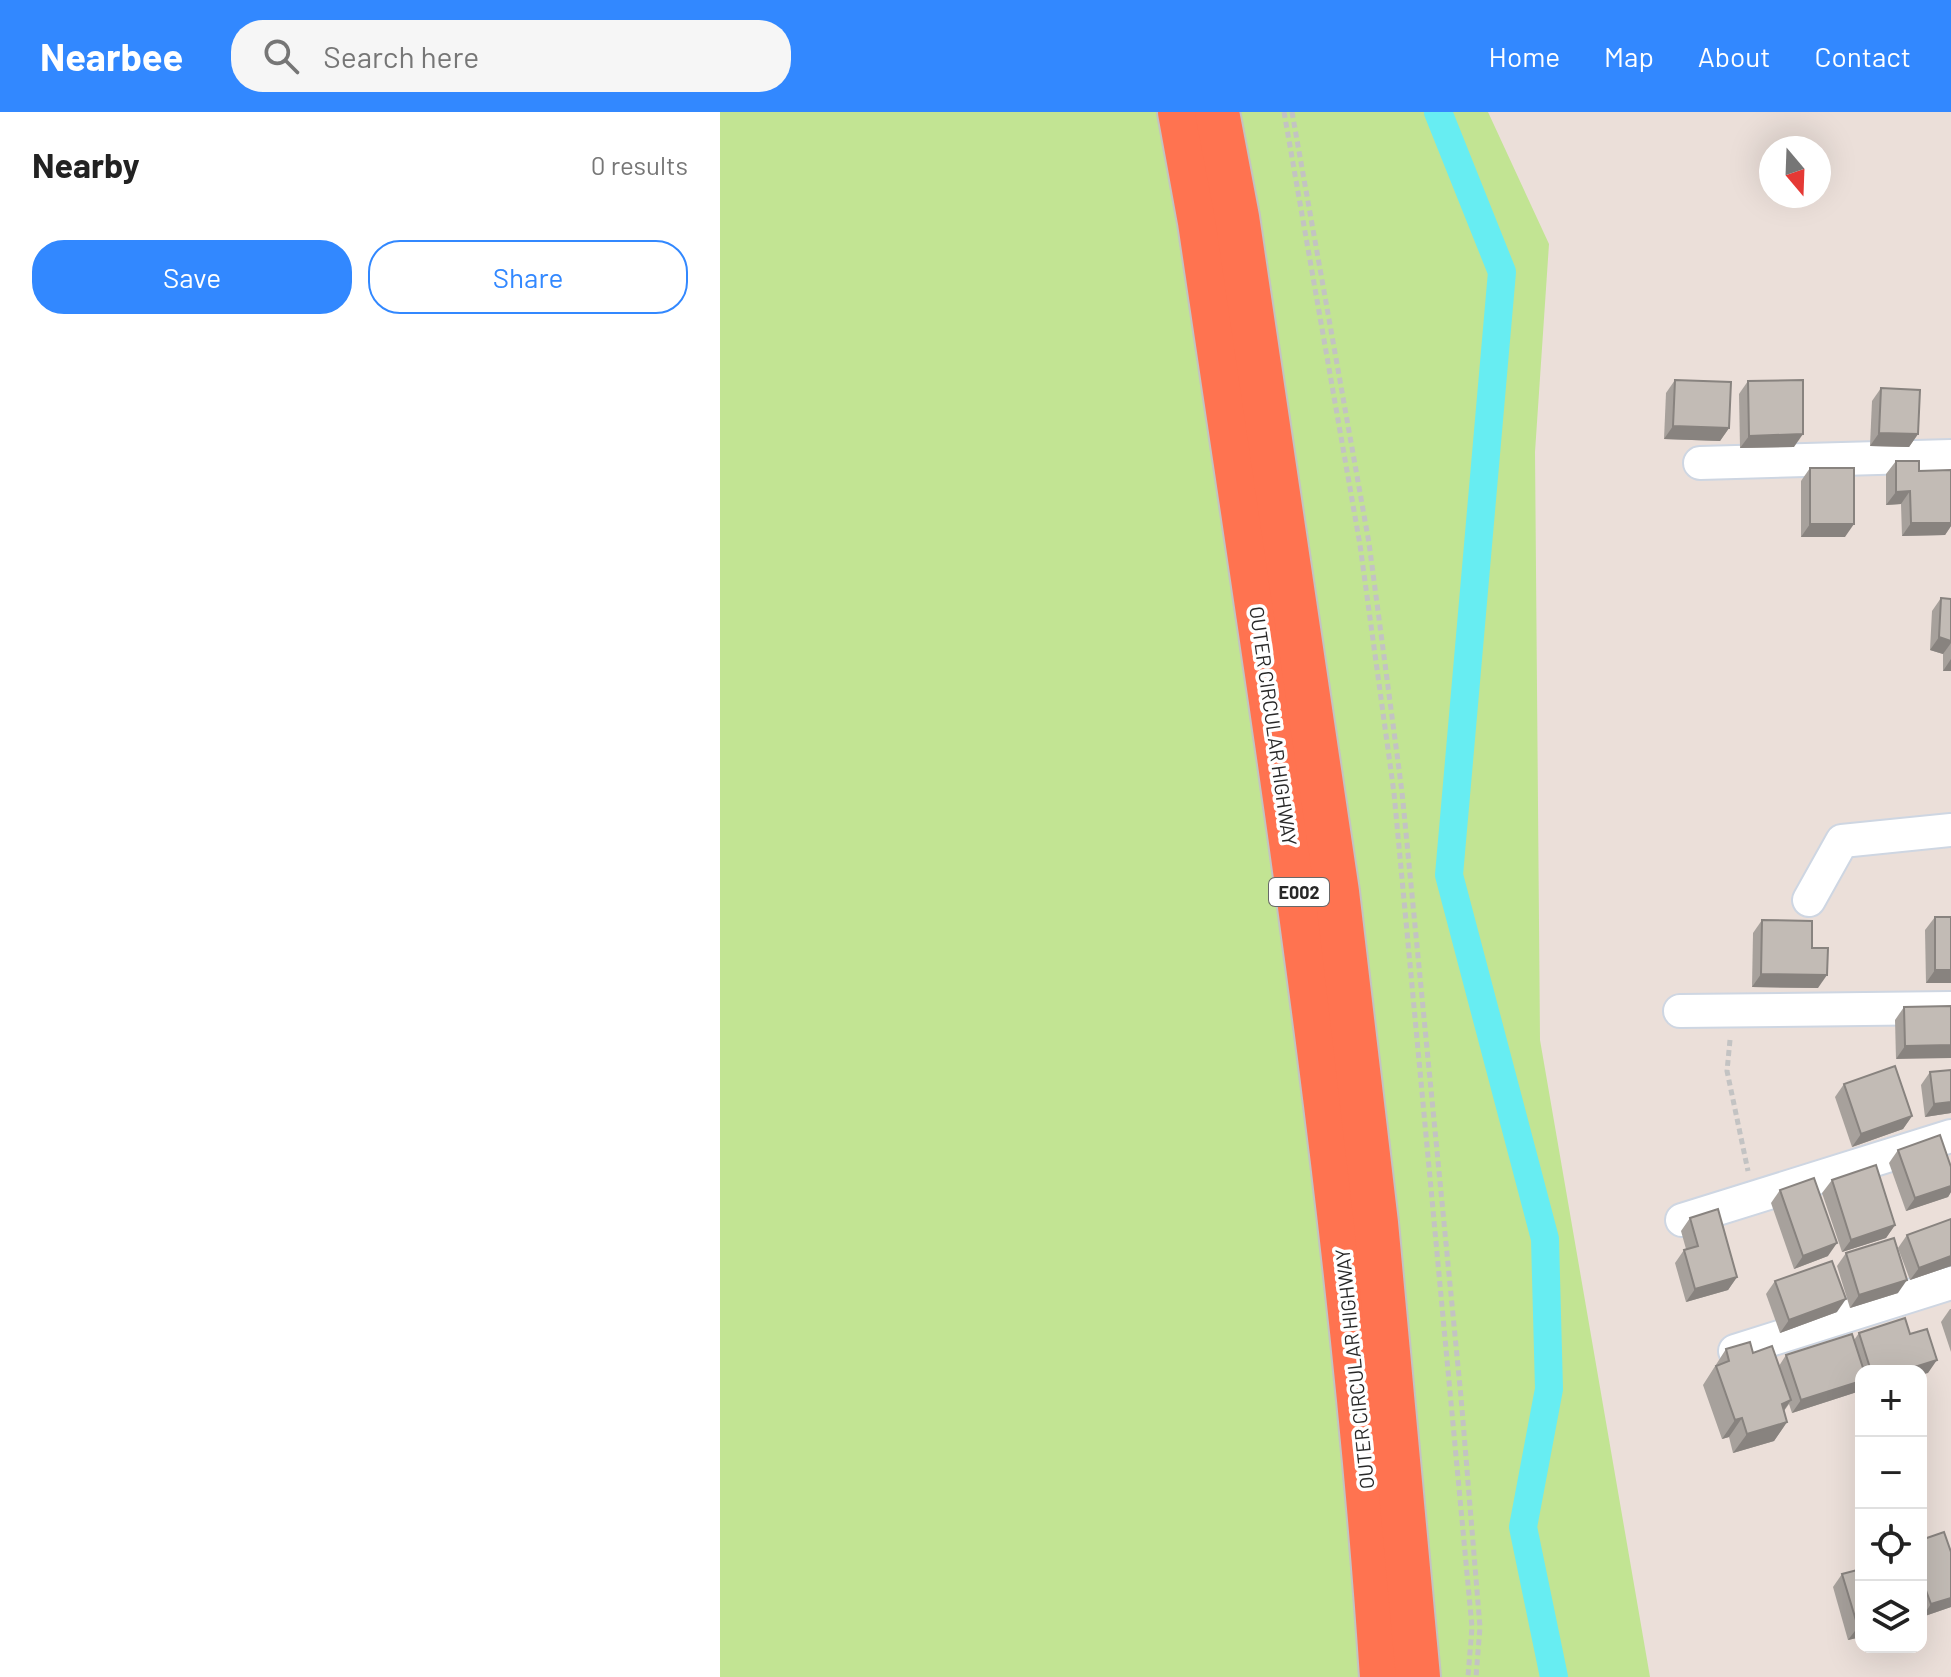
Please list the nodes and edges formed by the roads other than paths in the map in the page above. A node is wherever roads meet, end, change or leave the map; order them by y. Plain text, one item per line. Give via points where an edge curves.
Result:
1 (1180, 112) edge
2 (1217, 112) edge
3 (1951, 456) edge
4 (1700, 463) dead end
5 (1951, 830) edge
6 (1809, 900) dead end
7 (1951, 1008) edge
8 (1680, 1011) dead end
9 (1951, 1136) edge
10 (1682, 1220) dead end
11 (1951, 1283) edge
12 (1735, 1351) edge
13 (1382, 1677) edge
14 (1418, 1677) edge

1 - 13 highway, OUTER CIRCULAR HIGHWAY / E002 via 1300,898 1339,1228
2 - 14 highway, OUTER CIRCULAR HIGHWAY / E002 via 1337,892 1376,1223
3 - 4 street
5 - 6 street via 1842,841
7 - 8 street
9 - 10 street
11 - 12 street

